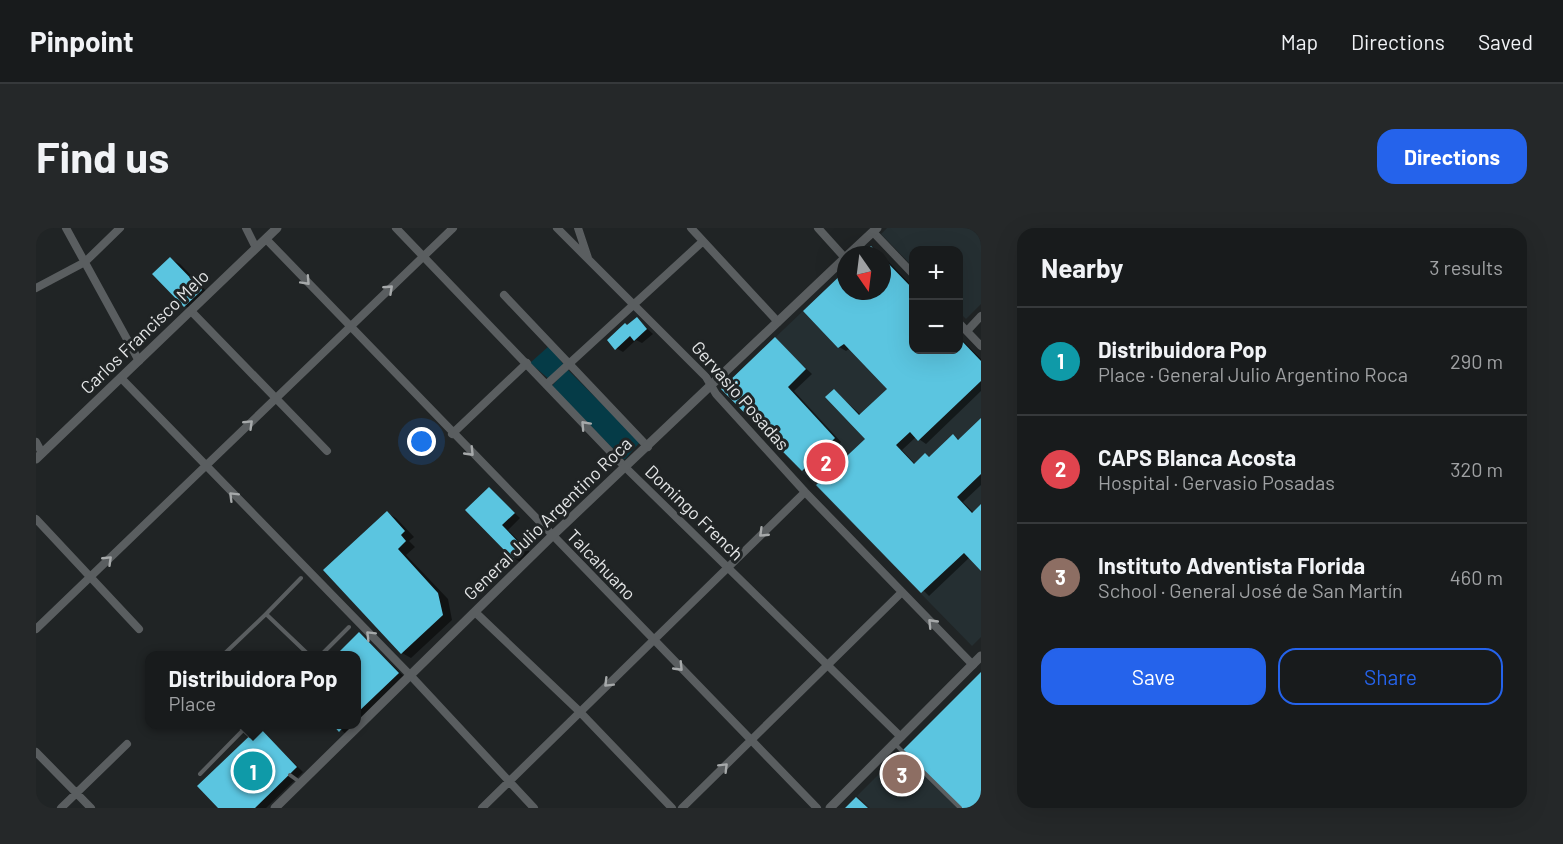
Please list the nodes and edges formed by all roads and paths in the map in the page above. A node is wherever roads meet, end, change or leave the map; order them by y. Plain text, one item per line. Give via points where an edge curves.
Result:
1 (66, 228) edge
2 (120, 228) edge
3 (246, 228) edge
4 (277, 228) edge
5 (396, 228) edge
6 (453, 228) edge
7 (557, 228) edge
8 (578, 228) edge
9 (691, 228) edge
10 (818, 228) edge
11 (875, 230) edge
12 (266, 239) junction
13 (702, 242) junction
14 (858, 246) edge
15 (256, 248) junction
16 (837, 248) edge
17 (424, 257) junction
18 (589, 259) junction
19 (84, 262) junction
20 (837, 266) edge
21 (909, 269) edge
22 (36, 288) edge
23 (504, 295) dead end
24 (635, 304) junction
25 (191, 310) junction
26 (981, 316) edge
27 (778, 322) junction
28 (349, 327) junction
29 (963, 327) edge
30 (967, 331) junction
31 (981, 346) edge
32 (139, 361) junction
33 (527, 363) junction
34 (569, 364) junction
35 (121, 378) junction
36 (547, 384) junction
37 (712, 386) junction
38 (276, 398) junction
39 (452, 434) junction
40 (36, 442) edge
41 (648, 447) junction
42 (327, 451) dead end
43 (39, 456) edge
44 (205, 467) junction
45 (625, 467) junction
46 (805, 492) junction
47 (36, 519) edge
48 (552, 536) junction
49 (728, 567) junction
50 (92, 576) junction
51 (301, 578) dead end
52 (902, 592) junction
53 (476, 612) junction
54 (266, 614) junction
55 (349, 627) dead end
56 (36, 629) edge
57 (139, 629) dead end
58 (652, 639) junction
59 (227, 651) edge
60 (305, 651) edge
61 (325, 651) edge
62 (978, 660) edge
63 (827, 665) junction
64 (411, 676) junction
65 (579, 711) junction
66 (361, 725) edge
67 (357, 729) edge
68 (244, 730) joint
69 (249, 736) dead end
70 (751, 740) junction
71 (898, 740) junction
72 (127, 744) dead end
73 (36, 752) edge
74 (200, 774) dead end
75 (290, 775) dead end
76 (301, 783) junction
77 (510, 783) junction
78 (77, 793) junction
79 (61, 808) edge
80 (91, 808) edge
81 (275, 808) edge
82 (482, 808) edge
83 (534, 808) edge
84 (672, 808) edge
85 (682, 808) edge
86 (817, 808) edge
87 (830, 808) edge
88 (960, 808) edge

1 - 19 street
2 - 19 street
3 - 15 street
4 - 12 street, Carlos Francisco Melo
5 - 17 street, Domingo French
6 - 17 street
7 - 18 street, Gervasio Posadas
8 - 18 street
9 - 13 street
10 - 16 street
11 - 14 street, General Julio Argentino Roca
11 - 21 street
12 - 15 street, Carlos Francisco Melo
12 -> 28 street, Talcahuano
13 - 24 street
13 - 27 street
15 - 25 street, Carlos Francisco Melo
28 -> 17 street
17 - 33 street, Domingo French
18 - 24 street, Gervasio Posadas
19 - 22 street
19 - 32 street
20 - 27 street, General Julio Argentino Roca
23 - 34 street
24 - 34 street
24 - 37 street, Gervasio Posadas
25 - 32 street, Carlos Francisco Melo
25 - 38 street
26 - 30 street
27 - 37 street, General Julio Argentino Roca
28 - 38 street
28 - 39 street, Talcahuano
29 - 30 street
30 - 31 street
32 - 35 street, Carlos Francisco Melo
33 - 36 street, Domingo French
33 - 39 street
34 - 36 street
34 - 41 street
35 - 43 street, Carlos Francisco Melo
35 - 44 street
45 -> 36 street, Domingo French
37 - 41 street, General Julio Argentino Roca
37 - 46 street, Gervasio Posadas
38 - 42 street
44 -> 38 street
39 -> 48 street, Talcahuano
40 - 43 street
41 - 45 street, General Julio Argentino Roca
50 -> 44 street
64 -> 44 street
45 - 48 street, General Julio Argentino Roca
45 - 49 street, Domingo French
46 -> 49 street
46 - 52 street, Gervasio Posadas
47 - 50 street
48 - 53 street, General Julio Argentino Roca
48 - 58 street, Talcahuano
49 - 58 street
49 - 63 street, Domingo French
50 - 56 street
50 - 57 street
51 - 54 lane
62 -> 52 street, Gervasio Posadas
52 - 63 street
53 - 64 street, General Julio Argentino Roca
53 - 65 street
54 - 59 lane
54 - 60 lane
55 - 61 lane
58 -> 65 street
58 -> 70 street, Talcahuano
62 - 71 street
63 - 70 street
63 - 71 street, Domingo French
64 - 66 street, General Julio Argentino Roca
64 - 77 street
65 - 77 street
65 - 84 street
67 - 76 street, General Julio Argentino Roca
68 - 69 lane
68 - 74 lane
85 -> 70 street
70 - 86 street, Talcahuano
71 - 87 street
71 - 88 lane
72 - 78 street
73 - 78 street
75 - 76 lane
76 - 81 street, General Julio Argentino Roca
77 - 82 street
77 - 83 street
78 - 79 street
78 - 80 street

